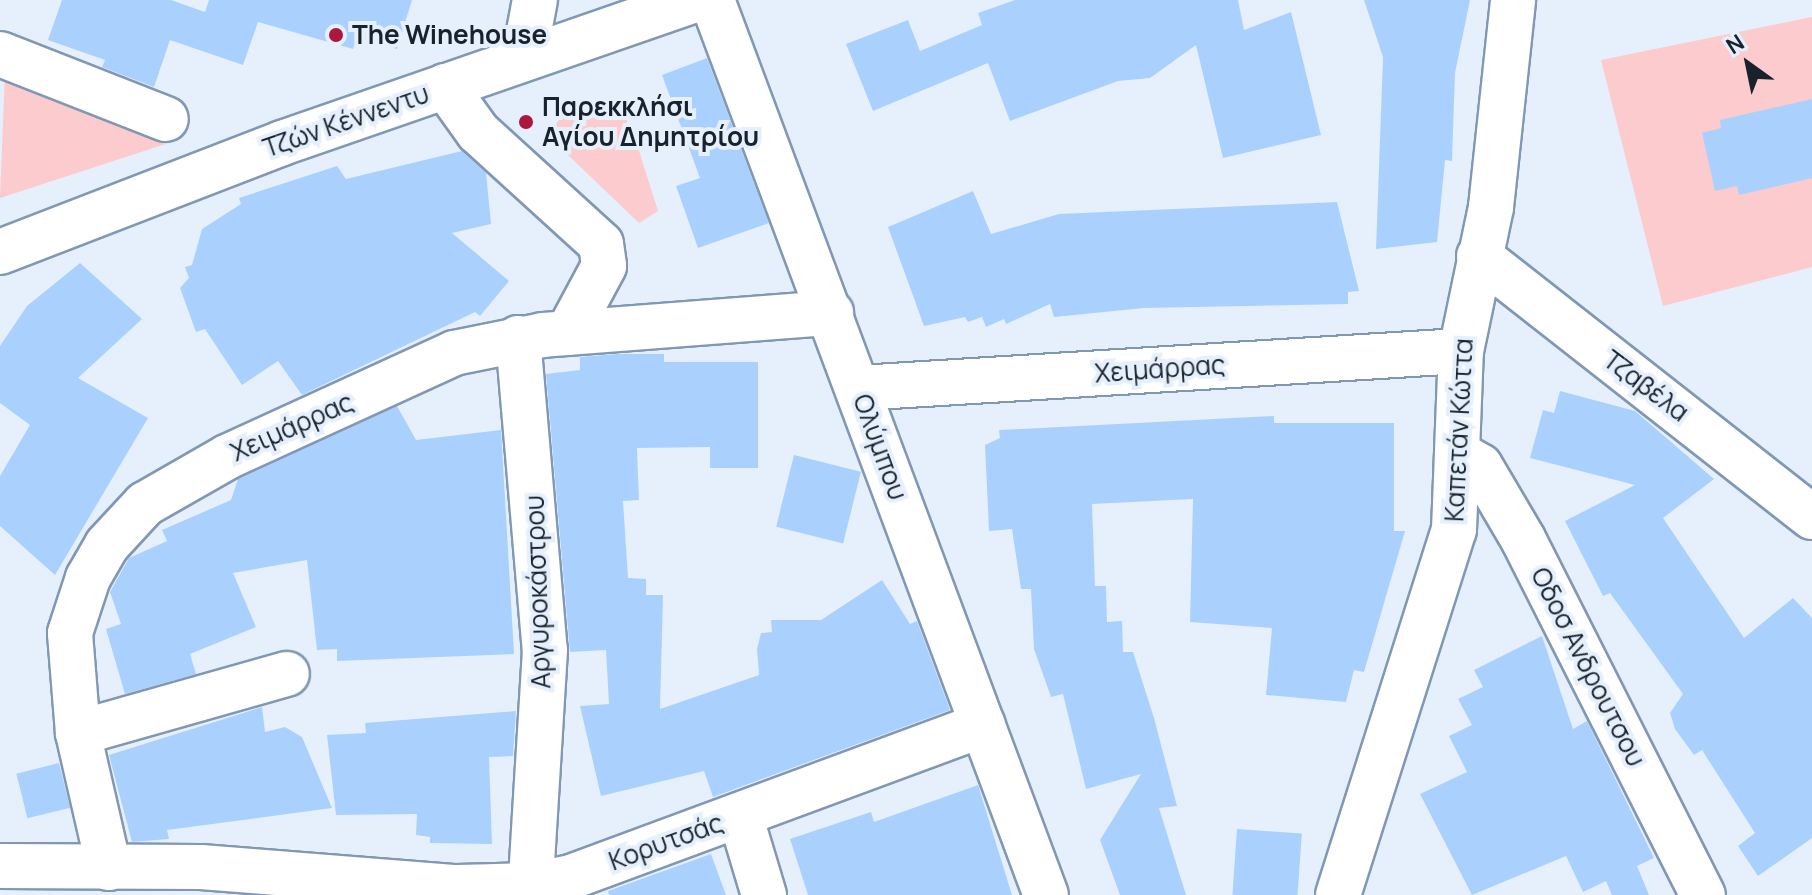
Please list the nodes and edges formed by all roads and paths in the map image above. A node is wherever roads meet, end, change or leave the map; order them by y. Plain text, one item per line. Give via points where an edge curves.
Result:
1 (535, 0) edge
2 (696, 0) edge
3 (712, 0) edge
4 (1513, 0) edge
5 (0, 54) edge
6 (524, 58) junction
7 (445, 86) junction
8 (166, 119) dead end
9 (0, 252) edge
10 (1479, 256) junction
11 (831, 313) junction
12 (568, 333) junction
13 (518, 338) junction
14 (1461, 351) junction
15 (859, 388) junction
16 (1459, 454) junction
17 (1812, 517) edge
18 (287, 674) dead end
19 (983, 725) junction
20 (78, 733) junction
21 (740, 815) junction
22 (0, 866) edge
23 (109, 868) junction
24 (530, 890) edge
25 (764, 895) edge
26 (1046, 895) edge
27 (1338, 895) edge
28 (1703, 895) edge

1 - 6 street
2 - 6 street, Τζών Κέννεντυ
3 - 11 street, Ολύμπου
4 - 10 street, Καπετάν Κώττα via 1491,207
5 - 8 street
6 - 7 street, Τζών Κέννεντυ
7 - 9 street, Τζών Κέννεντυ
7 - 12 street via 478,132 601,244 604,266
10 - 14 street, Καπετάν Κώττα
10 - 17 street, Τζαβέλα
11 - 12 street, Χειμάρρας
11 - 15 street, Ολύμπου
12 - 13 street, Χειμάρρας
13 - 20 street, Χειμάρρας via 424,362 201,469 134,513 107,545 75,611 69,662
13 - 24 street, Αργυροκάστρου via 545,650
14 - 15 street, Χειμάρρας
14 - 16 street, Καπετάν Κώττα
15 - 19 street, Ολύμπου
16 - 27 street, Καπετάν Κώττα via 1445,569
16 - 28 street, Οδοσ Ανδρουτσου via 1480,466 1523,539
18 - 20 street
19 - 21 street, Κορυτσάς
19 - 26 street, Ολύμπου
20 - 23 street, Χειμάρρας
21 - 24 street, Κορυτσάς
21 - 25 street
22 - 23 street, Κορυτσάς
23 - 24 street, Κορυτσάς via 201,867

